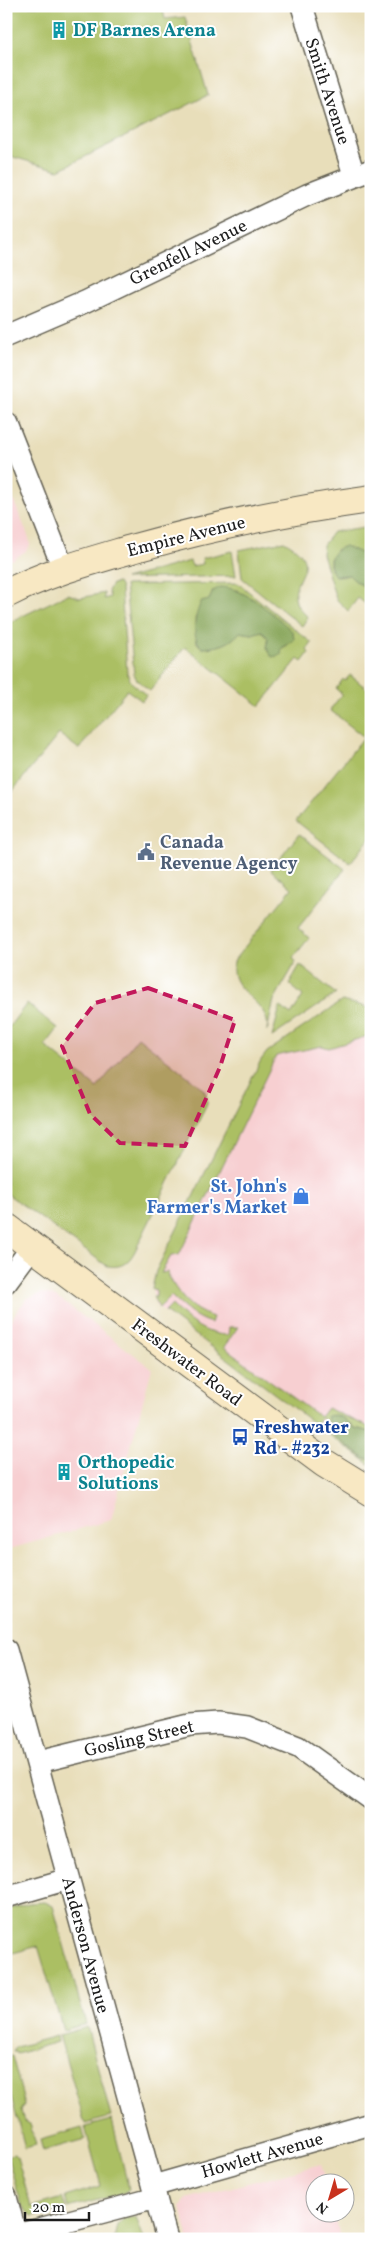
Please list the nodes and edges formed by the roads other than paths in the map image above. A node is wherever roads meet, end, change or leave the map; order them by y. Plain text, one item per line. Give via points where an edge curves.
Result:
1 (302, 6) edge
2 (363, 172) edge
3 (6, 336) edge
4 (6, 423) edge
5 (371, 499) edge
6 (63, 568) junction
7 (6, 594) edge
8 (6, 1228) edge
9 (32, 1247) junction
10 (6, 1282) edge
11 (371, 1492) edge
12 (6, 1650) edge
13 (38, 1762) junction
14 (371, 1799) edge
15 (68, 1879) junction
16 (6, 1897) edge
17 (371, 2124) edge
18 (154, 2192) junction
19 (6, 2197) edge
20 (17, 2237) edge
21 (167, 2239) edge

1 - 2 street, Smith Avenue
2 - 3 street, Grenfell Avenue
4 - 6 street
5 - 6 main road, Empire Avenue via 302,508 202,529
6 - 7 main road, Empire Avenue via 35,578
8 - 9 main road, Freshwater Road
9 - 10 street
9 - 11 main road, Freshwater Road via 324,1463
12 - 13 street, Anderson Avenue
13 - 14 street, Gosling Street via 190,1724 218,1723 247,1727 298,1746
13 - 15 street, Anderson Avenue
15 - 16 street
15 - 18 street, Anderson Avenue
17 - 18 street, Howlett Avenue
18 - 20 street, Howlett Avenue
18 - 21 street, Anderson Avenue
19 - 20 street

